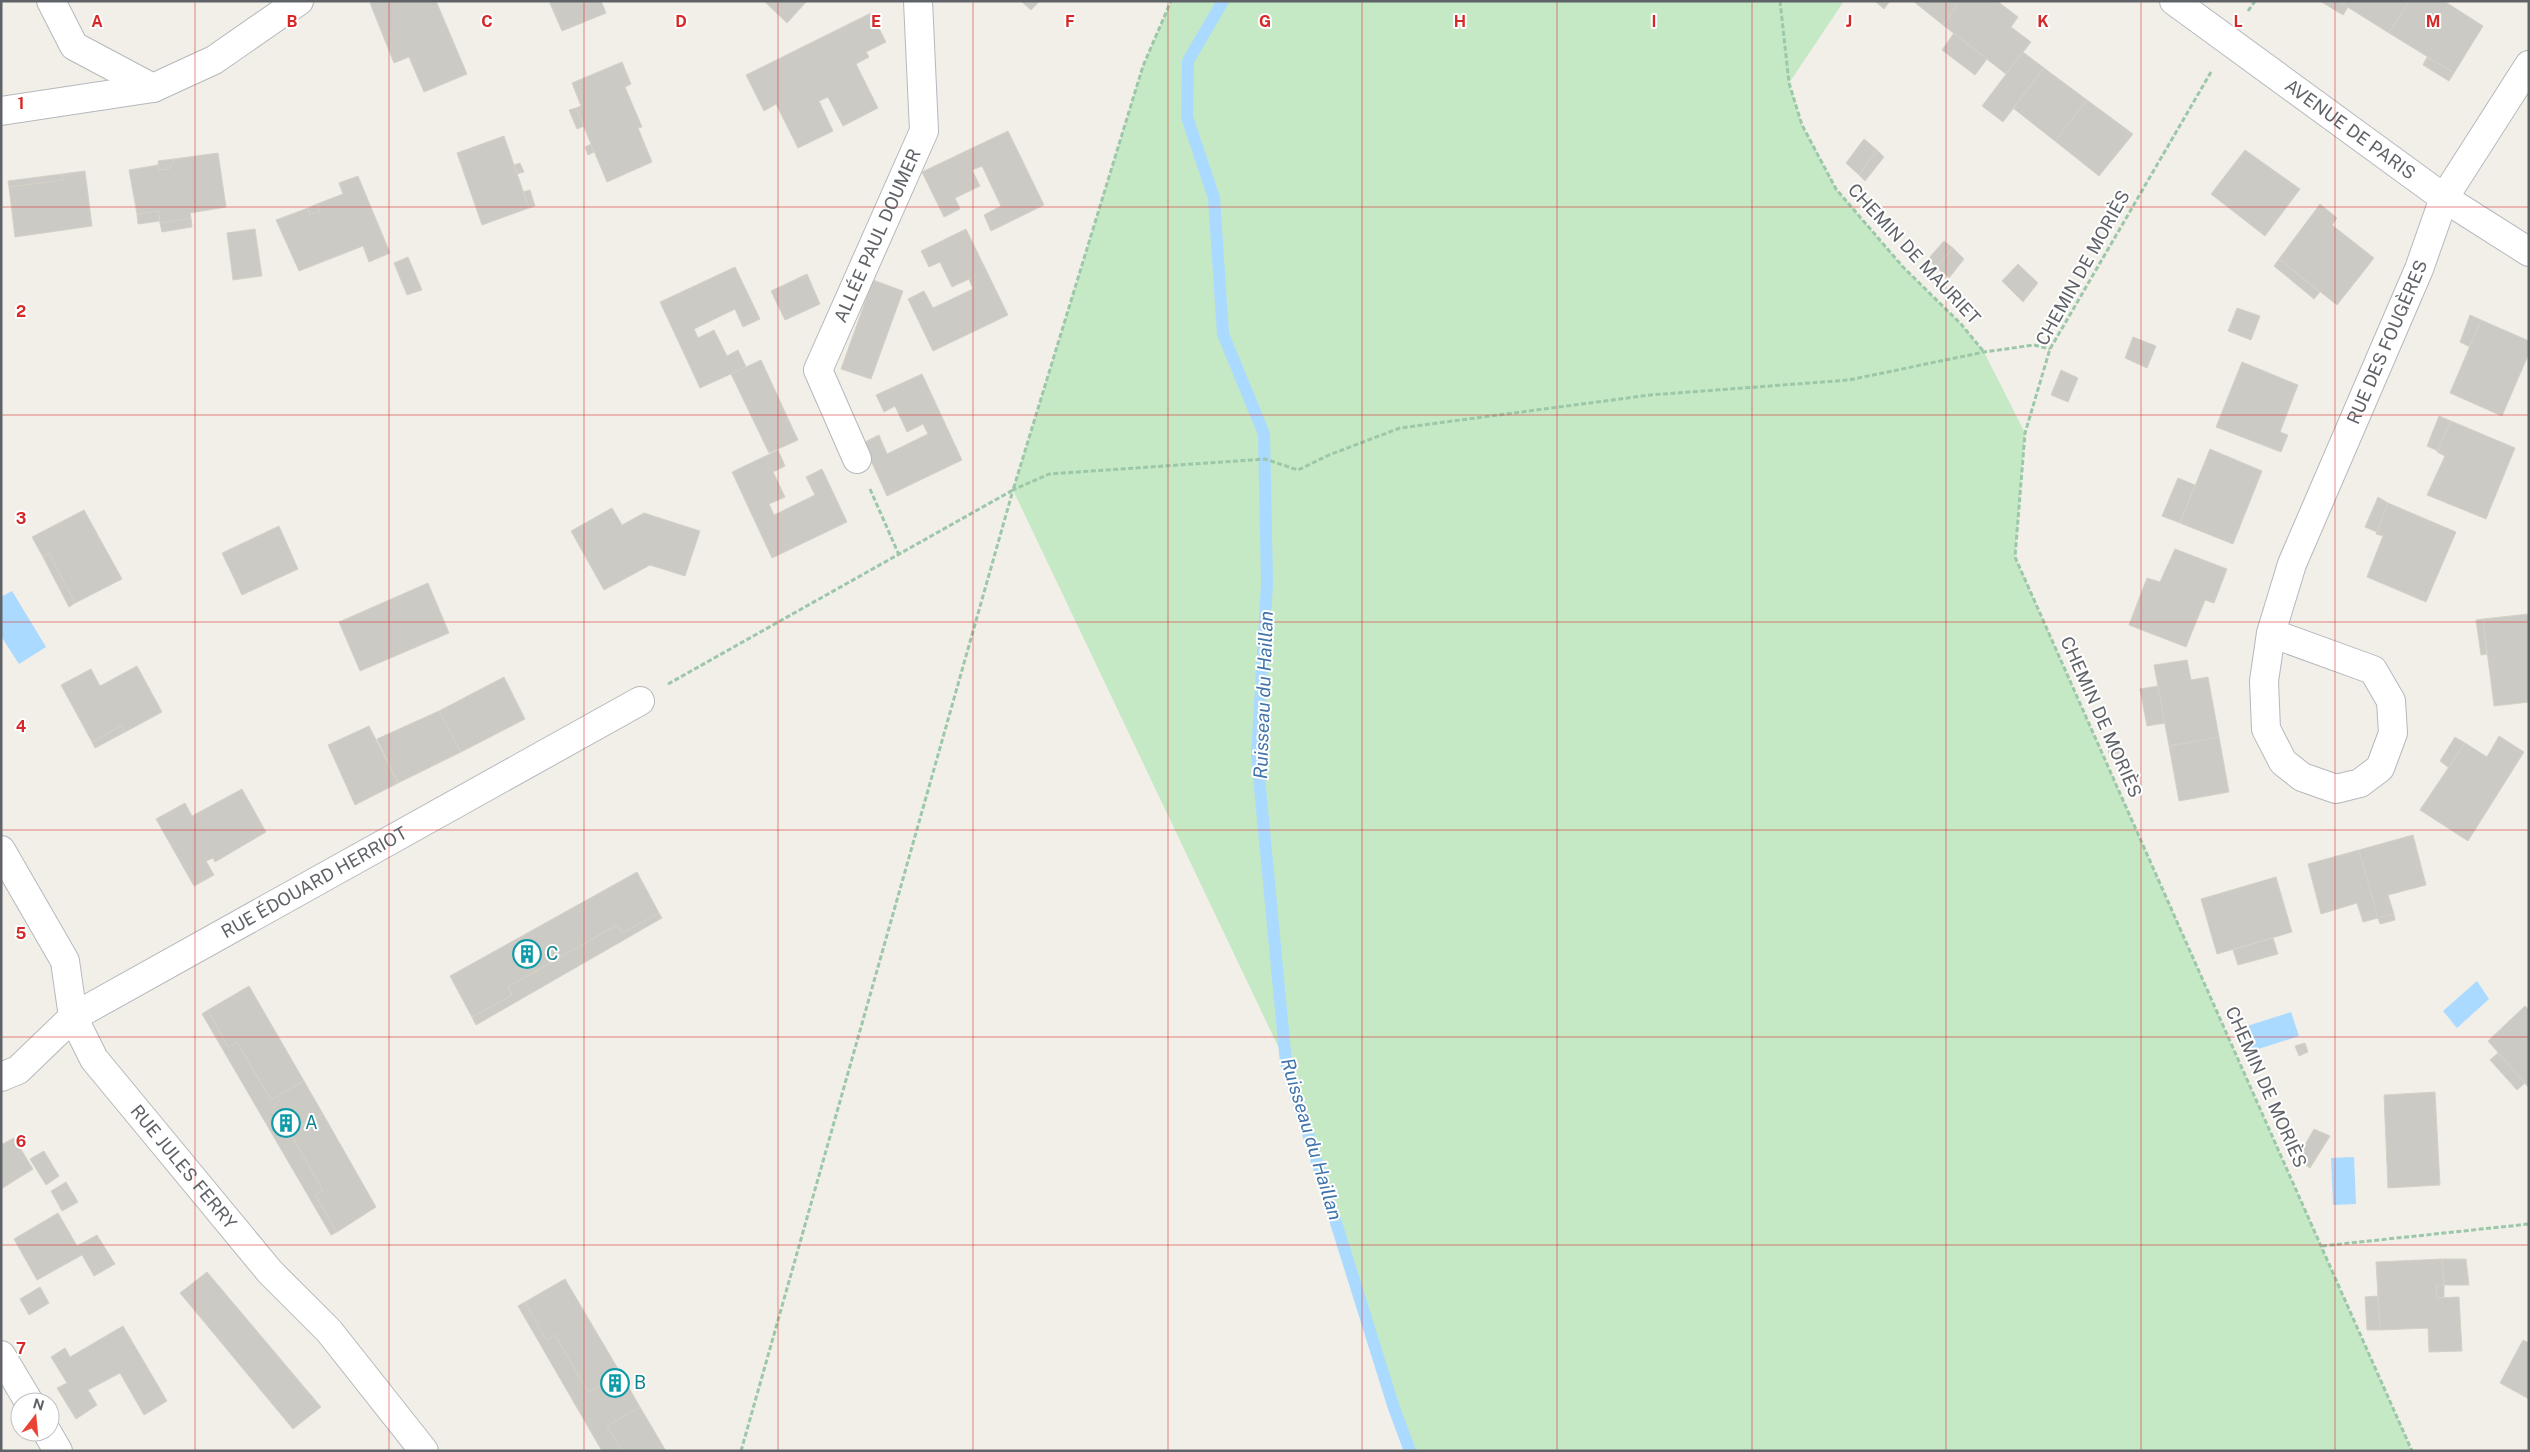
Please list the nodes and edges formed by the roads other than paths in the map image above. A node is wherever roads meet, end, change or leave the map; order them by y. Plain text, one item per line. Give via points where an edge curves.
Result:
1 (51, 1) edge
2 (299, 1) edge
3 (918, 1) edge
4 (2174, 1) edge
5 (2529, 64) edge
6 (153, 88) junction
7 (1, 111) edge
8 (2444, 198) junction
9 (2529, 252) edge
10 (857, 459) road end
11 (2271, 633) junction
12 (640, 700) road end
13 (1, 850) edge
14 (73, 1017) junction
15 (1, 1077) edge
16 (1, 1355) edge
17 (23, 1392) edge
18 (424, 1451) edge

1 - 6 street via 74,46
2 - 6 street via 214,60
3 - 10 street, ALLÉE PAUL DOUMER via 924,131 818,370
4 - 8 street, AVENUE DE PARIS
5 - 8 street, RUE DES FOUGÈRES
6 - 7 street
8 - 9 street, AVENUE DE PARIS
8 - 11 street, RUE DES FOUGÈRES via 2419,269 2292,564
11 - 11 street, RUE DES FOUGÈRES via 2264,681 2266,729 2283,762 2302,777 2336,789 2360,783 2380,768 2393,733 2391,701 2374,670
12 - 14 street, RUE ÉDOUARD HERRIOT
13 - 14 street, RUE JULES FERRY via 65,961
14 - 15 street, RUE ÉDOUARD HERRIOT via 18,1070
14 - 18 street, RUE JULES FERRY via 94,1059 270,1272 328,1331
16 - 17 street

